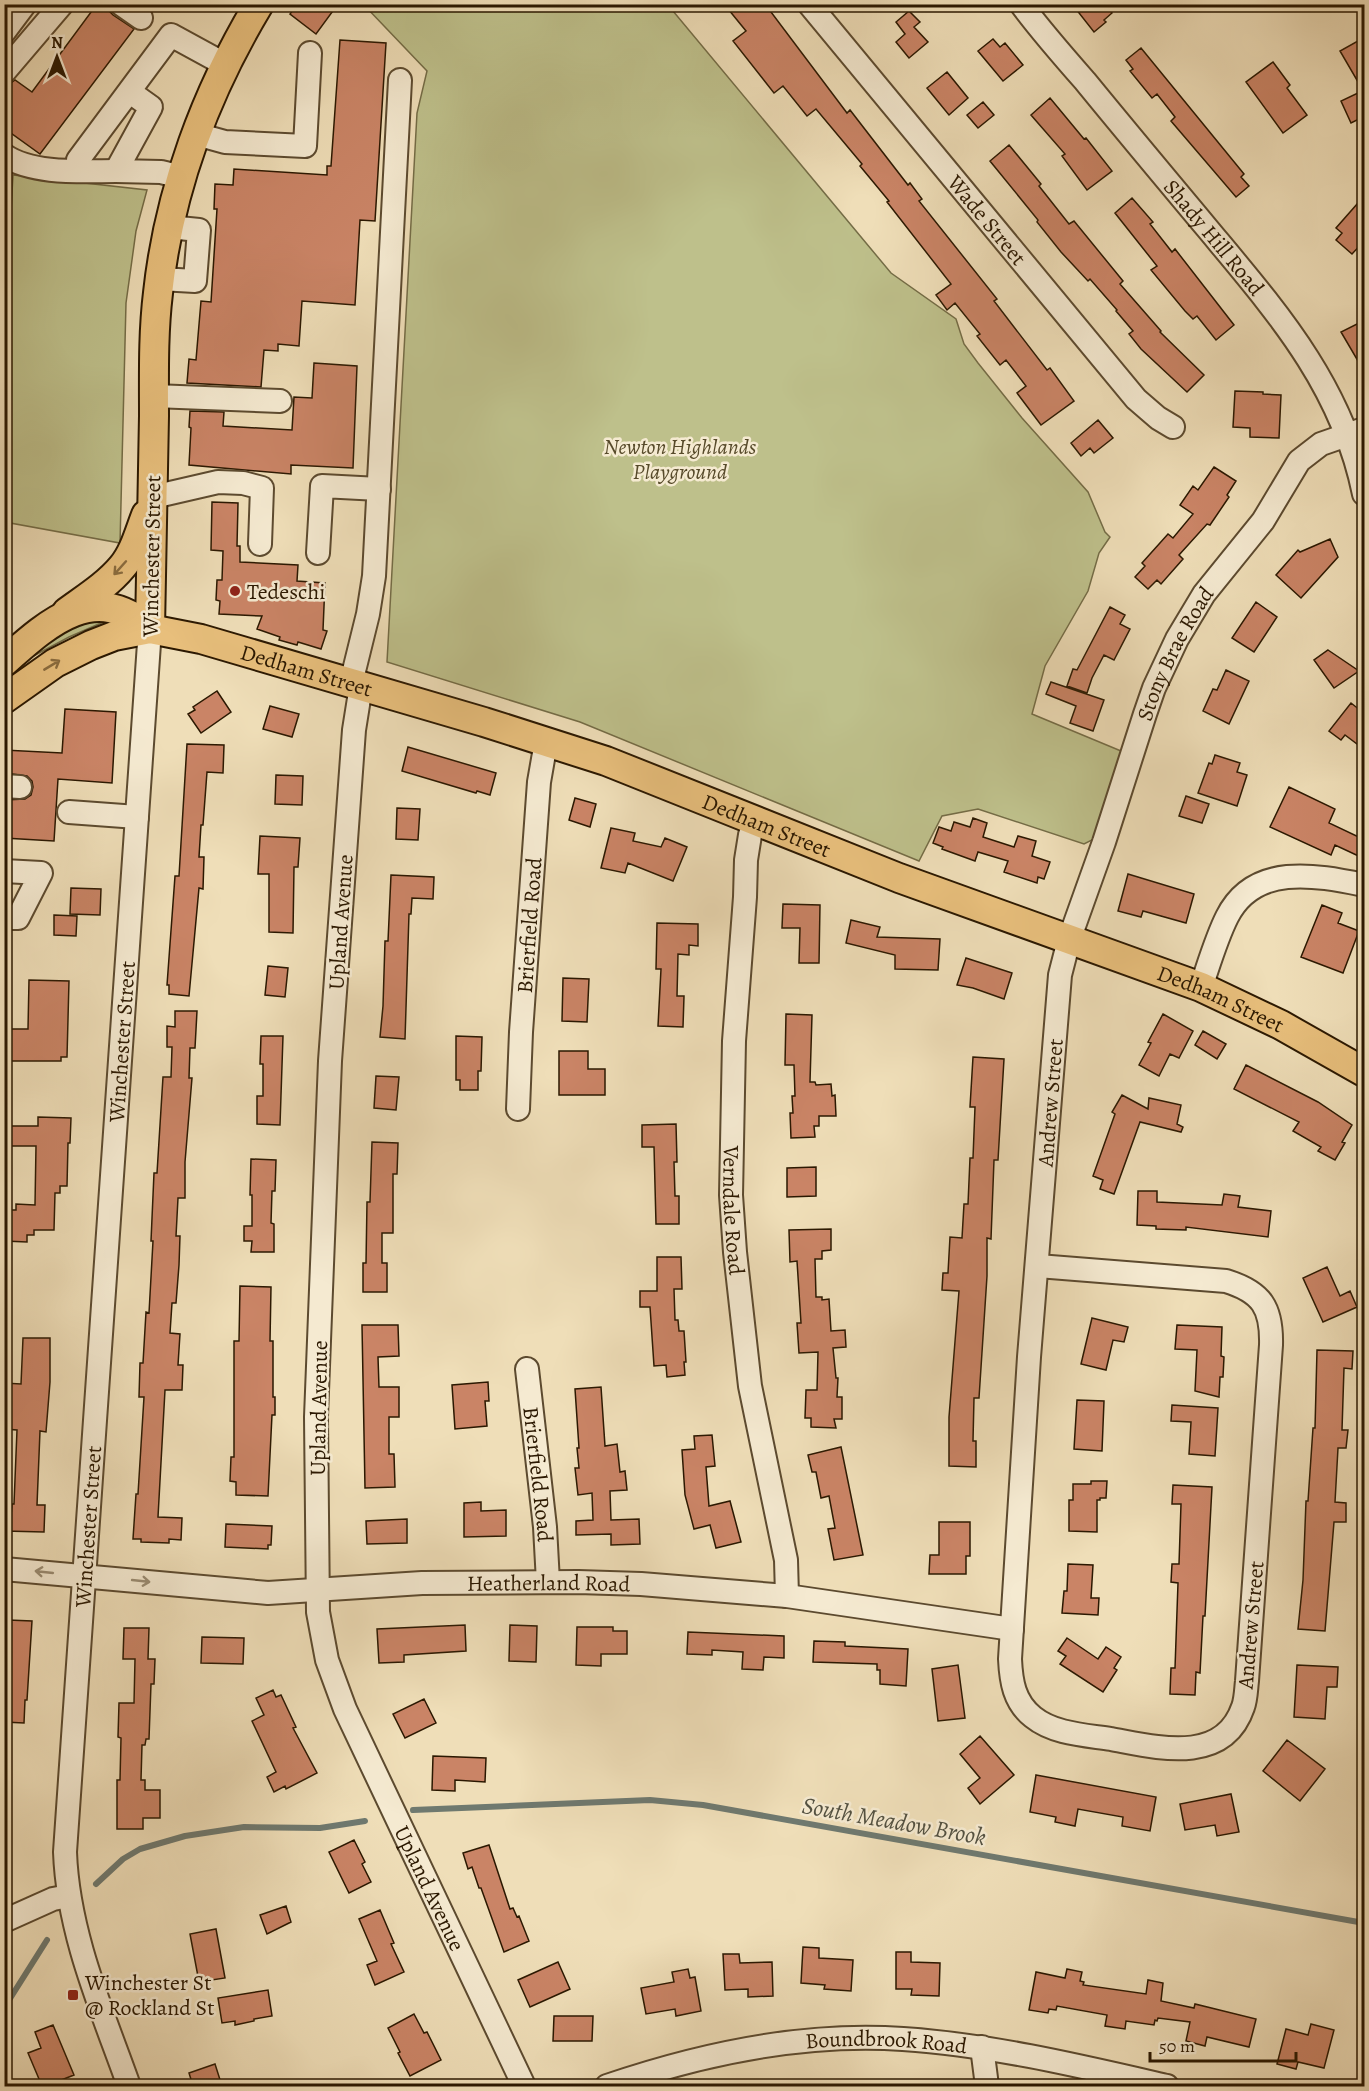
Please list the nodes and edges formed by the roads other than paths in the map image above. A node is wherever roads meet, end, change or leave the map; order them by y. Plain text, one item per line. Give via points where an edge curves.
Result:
1 (25, 4) edge
2 (62, 4) edge
3 (121, 4) edge
4 (260, 4) edge
5 (809, 4) edge
6 (1021, 4) edge
7 (141, 18) dead end
8 (4, 32) edge
9 (310, 52) dead end
10 (226, 65) junction
11 (4, 72) edge
12 (400, 80) dead end
13 (130, 92) junction
14 (196, 134) junction
15 (4, 155) edge
16 (78, 160) dead end
17 (116, 171) junction
18 (182, 177) junction
19 (154, 396) junction
20 (280, 401) dead end
21 (1173, 428) dead end
22 (1356, 431) edge
23 (379, 489) junction
24 (1365, 494) edge
25 (153, 497) junction
26 (260, 544) dead end
27 (318, 553) dead end
28 (57, 620) junction
29 (150, 629) junction
30 (4, 662) edge
31 (356, 684) junction
32 (4, 699) edge
33 (546, 742) junction
34 (69, 812) dead end
35 (137, 817) junction
36 (755, 820) junction
37 (4, 871) edge
38 (1365, 885) edge
39 (4, 918) edge
40 (1070, 940) junction
41 (1201, 987) junction
42 (1365, 1072) edge
43 (518, 1109) dead end
44 (1038, 1266) junction
45 (527, 1369) dead end
46 (4, 1569) edge
47 (83, 1576) junction
48 (548, 1582) junction
49 (317, 1591) junction
50 (787, 1596) junction
51 (1012, 1629) junction
52 (69, 1896) junction
53 (4, 1921) edge
54 (982, 2047) junction
55 (129, 2086) edge
56 (524, 2086) edge
57 (607, 2086) edge
58 (987, 2086) edge
59 (1167, 2086) edge

1 - 8 street
2 - 11 street
3 - 7 street
4 - 10 main road, Winchester Street
5 - 21 street, Wade Street via 1136,399
6 - 22 street, Shady Hill Road via 1278,314
9 - 14 street via 305,146 225,142
10 - 13 street via 171,35
10 - 14 main road, Winchester Street
12 - 23 street, Upland Avenue
13 - 16 street
13 - 17 street via 151,108
14 - 18 main road, Winchester Street
15 - 17 street via 38,168
17 - 18 street via 161,172
18 - 19 main road, Winchester Street via 160,279
19 - 20 street
19 - 25 main road, Winchester Street
22 - 24 street, Shady Hill Road
22 - 40 street, Stony Brae Road via 1321,444 1299,461 1263,521 1204,594 1177,639 1154,688
23 - 27 street via 322,486
23 - 31 street, Upland Avenue via 371,597
25 - 26 street via 218,482 262,488
25 -> 28 main road via 123,566
25 - 29 main road, Winchester Street
28 - 29 main road via 83,608 110,608 131,615
28 - 30 main road
29 - 31 main road, Dedham Street via 201,639
32 -> 29 main road via 78,651 114,636
29 - 35 street, Winchester Street
31 - 33 main road, Dedham Street
31 - 49 street, Upland Avenue via 330,1061 316,1417
33 - 36 main road, Dedham Street via 606,761
33 - 43 street, Brierfield Road via 539,782
34 - 35 street
35 - 47 street, Winchester Street
36 - 40 main road, Dedham Street
36 - 50 street, Verndale Road via 746,860 734,1041 731,1195 750,1386 786,1560
37 - 39 street via 41,873 18,918
38 - 41 street via 1295,877 1260,882 1240,898 1227,918
40 - 41 main road, Dedham Street
40 - 44 street, Andrew Street via 1058,992
41 - 42 main road, Dedham Street via 1281,1025
44 - 51 street, Andrew Street
44 - 51 street, Andrew Street via 1226,1281 1250,1290 1267,1308 1271,1345 1243,1708 1219,1738 1195,1748 1166,1749 1055,1729 1031,1716 1016,1697 1010,1674
45 - 48 street, Brierfield Road
47 -> 46 street, Heatherland Road
47 -> 49 street, Heatherland Road via 249,1592
47 - 52 street, Winchester Street via 66,1830
48 - 49 street, Heatherland Road via 394,1584
48 - 50 street, Heatherland Road via 651,1584
49 - 56 street, Upland Avenue via 321,1636 345,1709
50 - 51 street, Heatherland Road
52 - 53 street
52 - 55 street, Winchester Street via 79,1944
54 - 57 street, Boundbrook Road via 901,2039 771,2044 697,2058
54 - 58 street
54 - 59 street, Boundbrook Road

